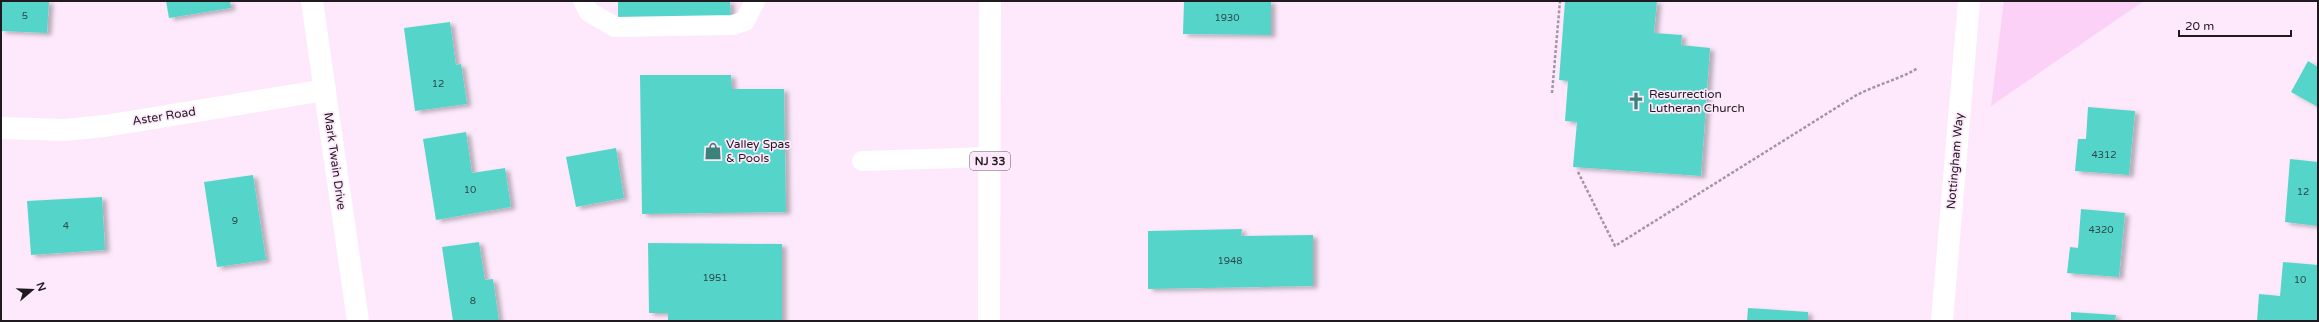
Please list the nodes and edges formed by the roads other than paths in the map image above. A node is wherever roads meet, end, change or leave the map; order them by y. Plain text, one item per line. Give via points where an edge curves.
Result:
1 (312, 1) edge
2 (583, 1) edge
3 (755, 1) edge
4 (990, 1) edge
5 (1969, 1) edge
6 (325, 90) junction
7 (1, 128) edge
8 (990, 157) junction
9 (862, 161) dead end
10 (358, 321) edge
11 (989, 321) edge
12 (1942, 321) edge

1 - 6 street, Mark Twain Drive
2 - 3 lane via 589,12 615,27 734,25 745,21
4 - 8 street, NJ 33
5 - 12 street, Nottingham Way
6 - 7 street, Aster Road via 79,129
6 - 10 street, Mark Twain Drive
8 - 9 lane
8 - 11 street, NJ 33

